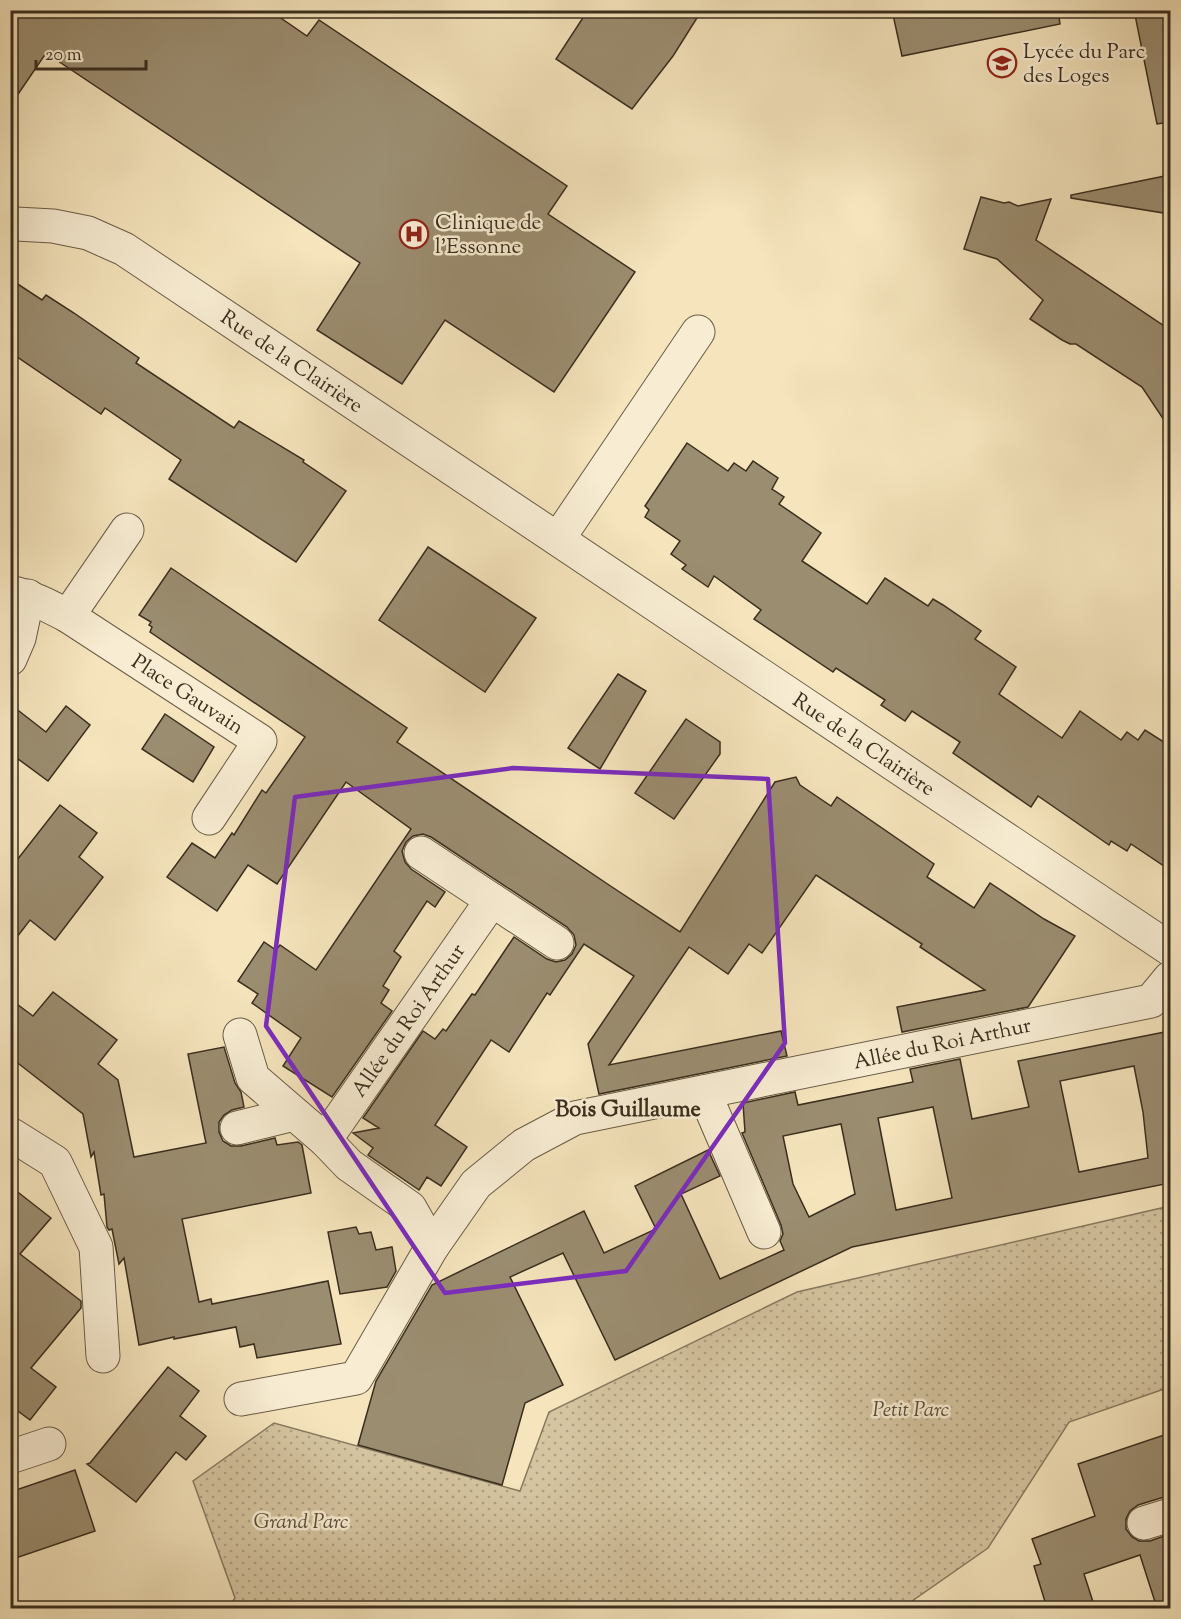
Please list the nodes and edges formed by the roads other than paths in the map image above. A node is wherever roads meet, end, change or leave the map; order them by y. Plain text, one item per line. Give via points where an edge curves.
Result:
1 (10, 225) edge
2 (698, 332) dead end
3 (127, 530) dead end
4 (558, 539) junction
5 (19, 594) edge
6 (68, 616) junction
7 (10, 659) edge
8 (210, 818) dead end
9 (421, 853) dead end
10 (492, 900) junction
11 (557, 943) dead end
12 (1170, 949) edge
13 (1170, 978) edge
14 (240, 1035) dead end
15 (704, 1092) junction
16 (294, 1114) junction
17 (237, 1128) dead end
18 (10, 1136) edge
19 (325, 1140) junction
20 (765, 1232) dead end
21 (432, 1247) junction
22 (103, 1356) dead end
23 (241, 1399) dead end
24 (48, 1444) dead end
25 (10, 1457) edge

1 - 4 street, Rue de la Clairière via 53,226 88,233 124,249
2 - 4 street
3 - 6 street
4 - 12 street, Rue de la Clairière
5 - 6 street, Place Gauvain
5 - 7 street, Place Gauvain via 19,638
6 - 8 street, Place Gauvain via 260,741
9 - 10 street
10 - 11 street
10 - 19 street, Allée du Roi Arthur
13 - 15 street, Allée du Roi Arthur via 1151,1000
14 - 16 street via 253,1078
15 - 20 street
15 - 21 street, Allée du Roi Arthur via 575,1118 524,1145 476,1184
16 - 17 street
16 - 19 street
18 - 22 street via 55,1162 96,1247
19 - 21 street via 349,1165 410,1208
21 - 23 street, Allée du Roi Arthur via 356,1378
24 - 25 street

